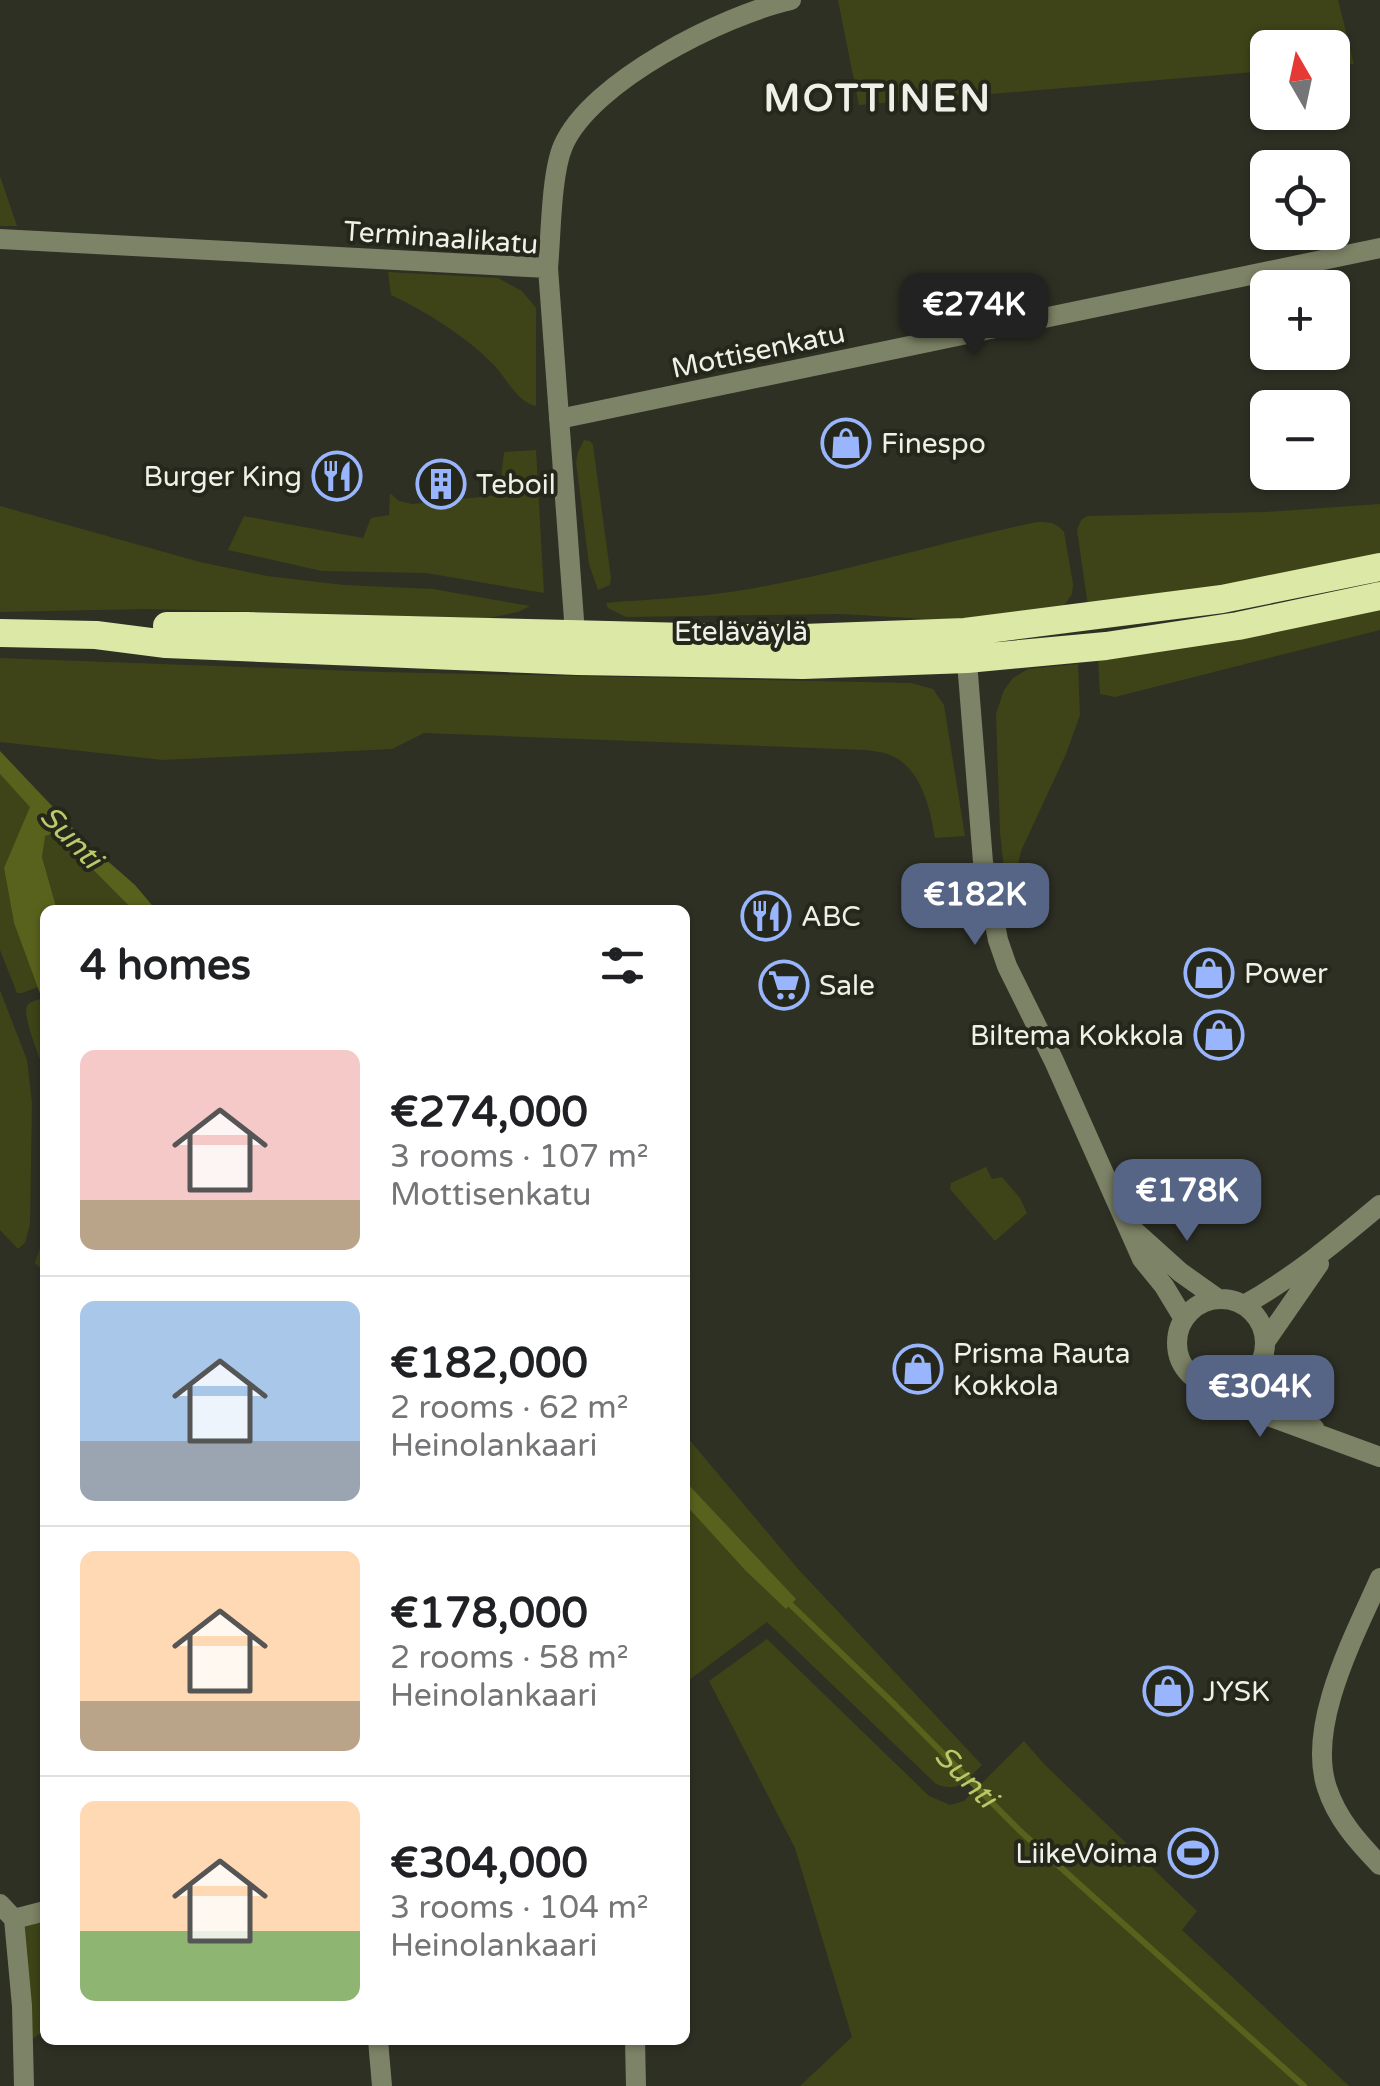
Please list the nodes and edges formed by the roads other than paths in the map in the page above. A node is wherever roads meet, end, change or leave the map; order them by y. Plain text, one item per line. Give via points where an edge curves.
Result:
1 (792, 0) edge
2 (0, 239) edge
3 (1380, 248) edge
4 (548, 268) junction
5 (559, 419) junction
6 (1380, 567) edge
7 (1380, 596) edge
8 (0, 633) edge
9 (966, 646) junction
10 (576, 648) junction
11 (1380, 1205) edge
12 (1128, 1226) junction
13 (1328, 1250) junction
14 (1218, 1299) junction
15 (1244, 1306) junction
16 (1184, 1318) junction
17 (1265, 1342) junction
18 (1256, 1370) junction
19 (1220, 1388) junction
20 (1327, 1440) junction
21 (1380, 1458) edge
22 (1380, 1578) edge
23 (1380, 1865) edge
24 (40, 1910) edge
25 (7, 1911) edge
26 (378, 2045) edge
27 (634, 2045) edge
28 (24, 2086) edge
29 (382, 2086) edge
30 (636, 2086) edge

1 - 4 street via 669,50 577,122 556,178
2 - 4 street, Terminaalikatu
3 - 5 street, Mottisenkatu
4 - 5 street, Terminaalikatu
5 - 10 street, Terminaalikatu
6 - 9 highway, Eteläväylä
7 - 9 highway, Eteläväylä via 1163,640
8 - 10 highway, Eteläväylä via 247,626
9 - 10 highway, Eteläväylä via 803,665
9 - 12 street via 982,862 998,940
11 - 13 street
12 - 14 street
12 - 16 street via 1142,1259
13 - 15 street
13 - 17 street
14 - 15 street
14 - 16 street
15 - 17 street
16 - 19 street via 1176,1344 1185,1370
17 - 18 street
18 - 19 street
18 - 20 street
19 - 20 street
20 - 21 street
22 - 23 street via 1335,1688 1321,1753 1338,1814
24 - 25 street
25 - 28 street via 22,2006
26 - 29 street
27 - 30 street

